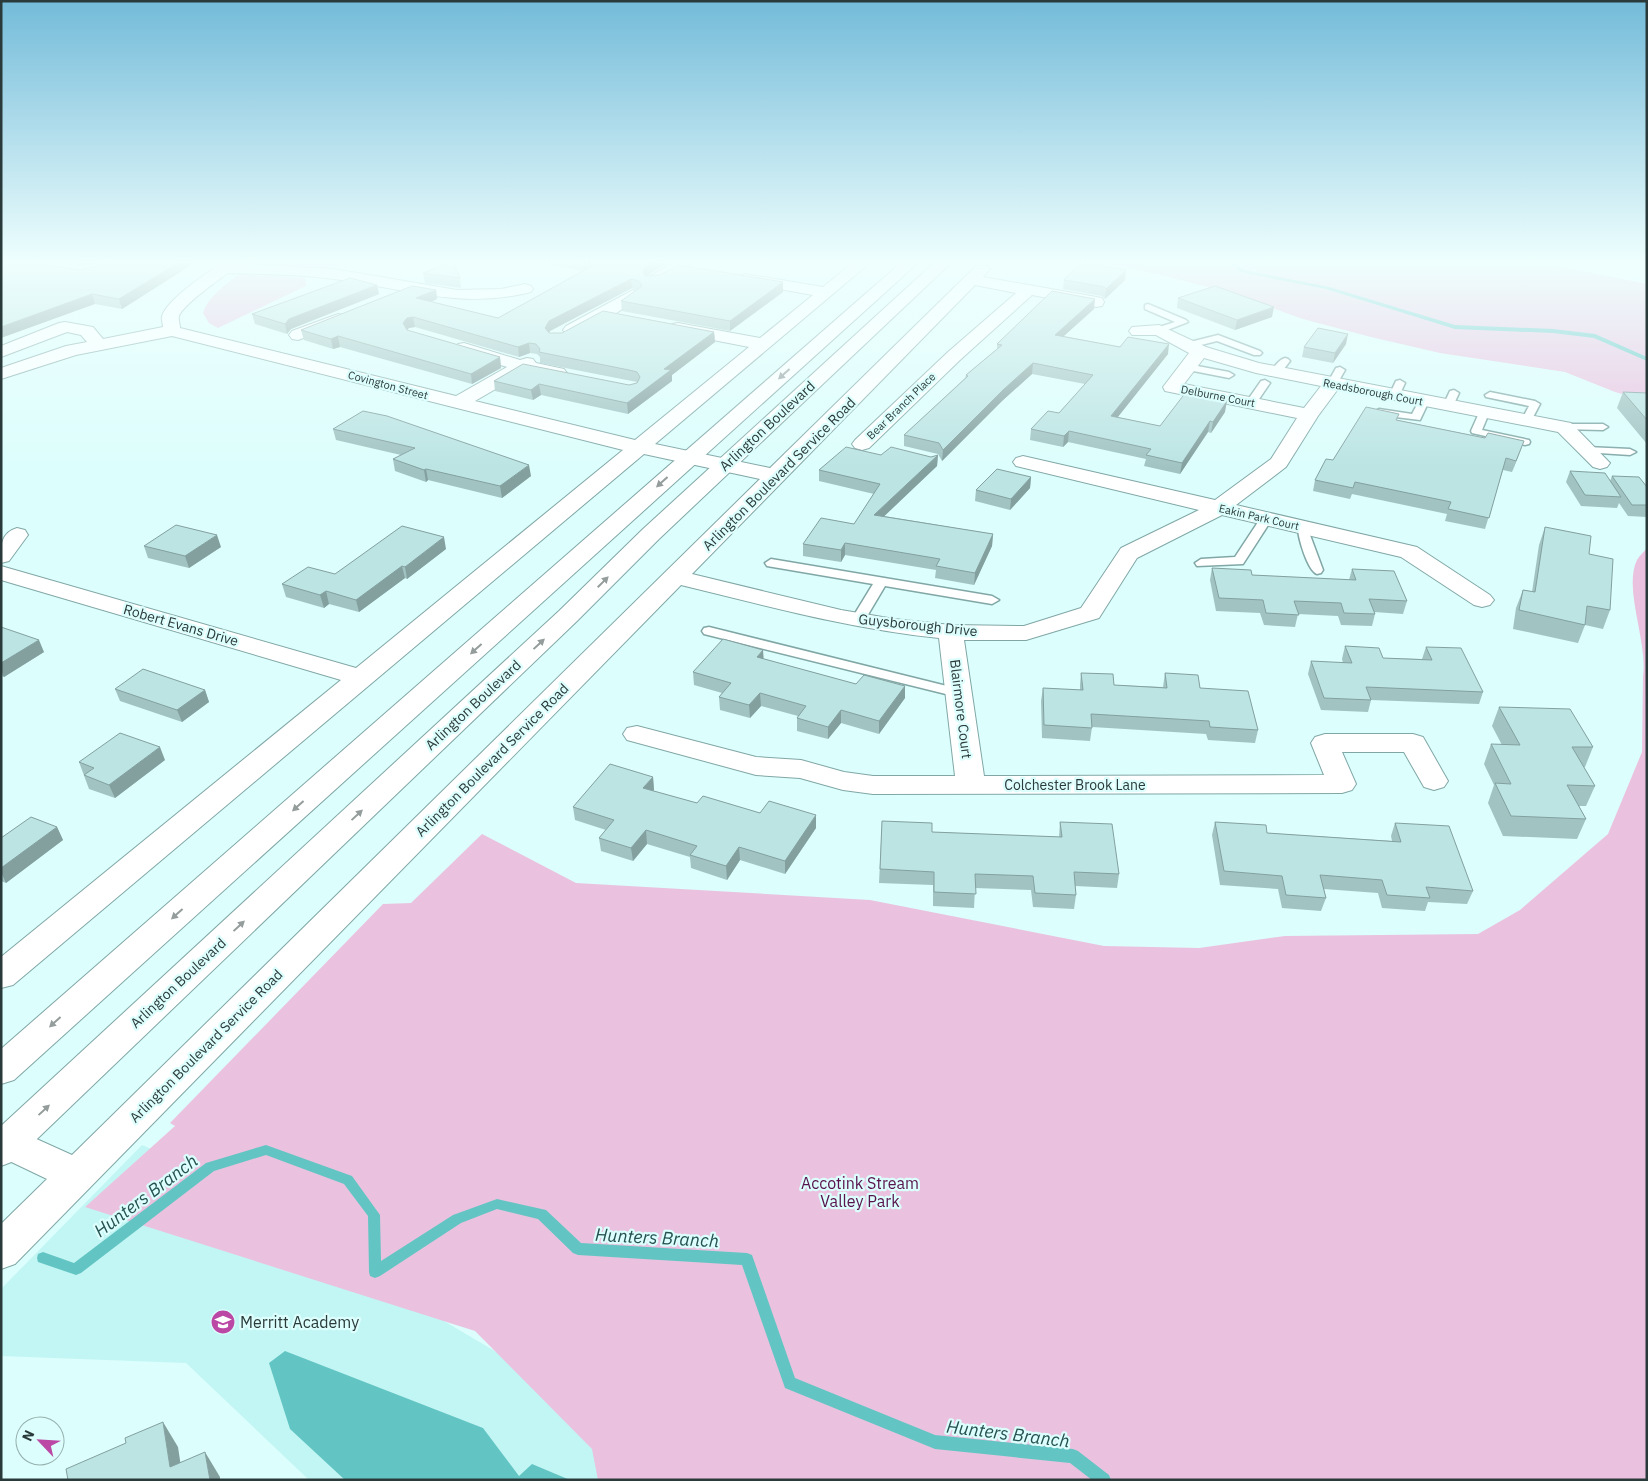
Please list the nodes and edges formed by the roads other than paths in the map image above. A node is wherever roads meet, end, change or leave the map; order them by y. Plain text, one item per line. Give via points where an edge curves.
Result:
1 (55, 330) edge
2 (83, 330) edge
3 (310, 330) edge
4 (570, 330) edge
5 (687, 330) edge
6 (779, 330) edge
7 (834, 330) edge
8 (870, 330) edge
9 (923, 330) edge
10 (983, 330) edge
11 (1157, 330) edge
12 (1159, 330) edge
13 (172, 331) joint
14 (1138, 331) dead end
15 (298, 335) dead end
16 (557, 337) edge
17 (444, 342) edge
18 (98, 344) junction
19 (762, 344) junction
20 (1195, 348) junction
21 (1, 352) edge
22 (1258, 353) dead end
23 (539, 356) edge
24 (522, 366) junction
25 (1187, 368) junction
26 (1275, 372) junction
27 (1, 374) edge
28 (1229, 375) dead end
29 (571, 376) edge
30 (1336, 377) junction
31 (1, 388) edge
32 (1490, 395) dead end
33 (1424, 402) junction
34 (457, 403) junction
35 (1250, 403) junction
36 (1366, 410) edge
37 (1484, 413) junction
38 (1309, 415) junction
39 (1526, 421) junction
40 (1564, 427) junction
41 (1603, 427) dead end
42 (820, 434) junction
43 (1525, 442) edge
44 (638, 447) junction
45 (1630, 452) dead end
46 (1593, 457) joint
47 (690, 458) junction
48 (1023, 462) dead end
49 (724, 465) junction
50 (776, 476) junction
51 (1219, 508) junction
52 (1266, 519) junction
53 (1304, 528) junction
54 (17, 535) dead end
55 (1, 556) edge
56 (1201, 562) dead end
57 (771, 563) dead end
58 (1317, 570) dead end
59 (1, 573) edge
60 (675, 577) junction
61 (881, 582) junction
62 (992, 600) dead end
63 (1482, 600) dead end
64 (858, 620) junction
65 (709, 631) dead end
66 (951, 632) junction
67 (360, 676) junction
68 (958, 693) junction
69 (637, 734) dead end
70 (1434, 781) dead end
71 (970, 786) junction
72 (1, 976) edge
73 (1, 1070) edge
74 (5, 1146) edge
75 (78, 1175) junction
76 (1, 1251) edge

1 - 21 street
2 - 18 street
3 - 15 street
4 - 16 street
5 - 19 street
6 - 19 street
7 -> 47 street, Arlington Boulevard
8 - 49 street, Arlington Boulevard
9 - 42 street, Arlington Boulevard Service Road
10 - 42 street, Bear Branch Place via 954,356 871,446
11 - 14 street, Readsborough Court
12 - 20 street, Readsborough Court
13 - 18 street, Covington Street
13 - 34 street, Covington Street
17 - 24 street
18 - 27 street, Covington Street via 46,357
19 - 44 street
20 - 22 lane via 1218,338
20 - 25 street, Delburne Court
20 - 26 street, Readsborough Court
23 - 24 street
24 - 29 street
24 - 34 street
25 - 28 lane
25 - 35 street, Delburne Court via 1172,387
26 - 30 street, Readsborough Court
26 - 35 lane
27 - 31 street via 13,383
30 - 33 street, Readsborough Court via 1397,389
30 - 38 street, Guysborough Drive
32 - 39 lane via 1535,404
33 - 36 lane via 1416,418
33 - 37 street, Readsborough Court via 1451,399
34 - 44 street, Covington Street
35 - 38 street, Delburne Court
37 - 39 street, Readsborough Court
37 - 43 lane via 1476,431
38 - 51 street, Guysborough Drive via 1279,463
39 - 40 street, Readsborough Court
40 - 41 lane
40 - 46 street
42 - 50 street, Arlington Boulevard Service Road
44 - 47 street, Covington Street
44 - 67 street
45 - 46 lane
47 - 49 street, Covington Street
47 -> 73 street, Arlington Boulevard
48 - 51 street, Eakin Park Court
49 - 50 street, Covington Street
74 -> 49 street, Arlington Boulevard
50 - 60 street, Arlington Boulevard Service Road
51 - 52 street, Eakin Park Court
51 - 66 street, Guysborough Drive via 1129,552 1090,613 1026,633
52 - 53 street, Eakin Park Court
52 - 56 lane via 1239,561
53 - 58 lane
53 - 63 street, Eakin Park Court via 1409,552
54 - 55 street
57 - 61 lane
59 - 67 street, Robert Evans Drive
60 - 64 street, Guysborough Drive
60 - 75 street, Arlington Boulevard Service Road
61 - 62 lane
61 - 64 lane
64 - 66 street, Guysborough Drive
65 - 68 lane
66 - 68 street, Blairmore Court
67 - 72 street
68 - 71 street, Blairmore Court
69 - 71 street, Colchester Brook Lane via 756,766 801,769 858,784
70 - 71 street, Colchester Brook Lane via 1413,743 1325,743 1342,784
74 - 75 street
75 - 76 street, Arlington Boulevard Service Road

